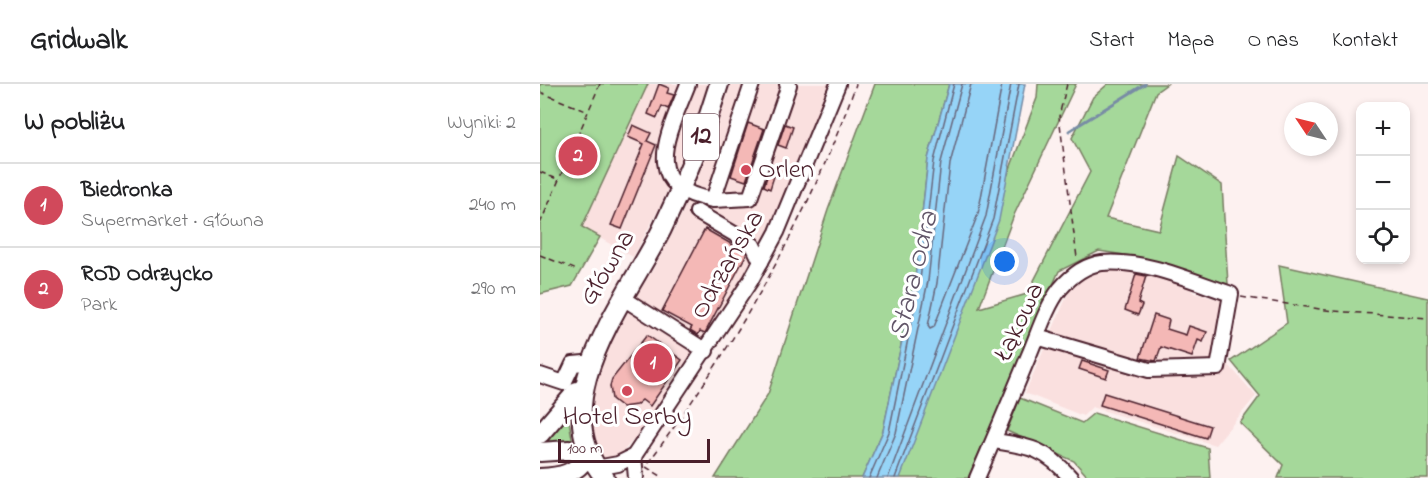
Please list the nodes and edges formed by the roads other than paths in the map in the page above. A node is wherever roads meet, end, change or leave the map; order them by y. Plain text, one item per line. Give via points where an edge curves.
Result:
1 (688, 84) edge
2 (719, 84) edge
3 (752, 84) edge
4 (786, 84) edge
5 (838, 84) edge
6 (680, 189) junction
7 (713, 200) junction
8 (697, 212) dead end
9 (761, 262) junction
10 (623, 298) junction
11 (1037, 337) junction
12 (706, 351) junction
13 (584, 363) junction
14 (540, 375) edge
15 (577, 391) junction
16 (540, 434) edge
17 (994, 441) junction
18 (540, 452) edge
19 (641, 462) junction
20 (597, 467) edge
21 (566, 477) edge
22 (540, 478) edge
23 (636, 478) edge
24 (977, 478) edge
25 (1071, 478) edge

1 - 6 street via 665,143 668,176
2 - 6 main road, Główna / 12
3 - 7 street
4 - 7 street via 789,85 750,198
5 - 9 street, Odrzańska
6 - 7 street
6 - 10 main road, Główna / 12
8 - 9 street via 753,245
9 - 12 street, Odrzańska
10 - 12 street
10 - 13 main road, Główna / 12
11 - 11 street, Łąkowa via 1059,290 1081,270 1102,263 1149,268 1231,294 1218,368 1149,370
11 - 17 street, Łąkowa
12 - 19 street, Odrzańska
13 - 14 street via 573,364 564,383
13 - 15 main road, Główna / 12
15 - 16 main road
15 - 20 main road, Główna / 12 via 577,425
17 - 24 street, Łąkowa
17 - 25 street via 1037,450 1056,461
18 - 20 main road via 569,450
19 - 20 street
19 - 23 street
20 - 21 main road via 581,467
21 - 22 main road

